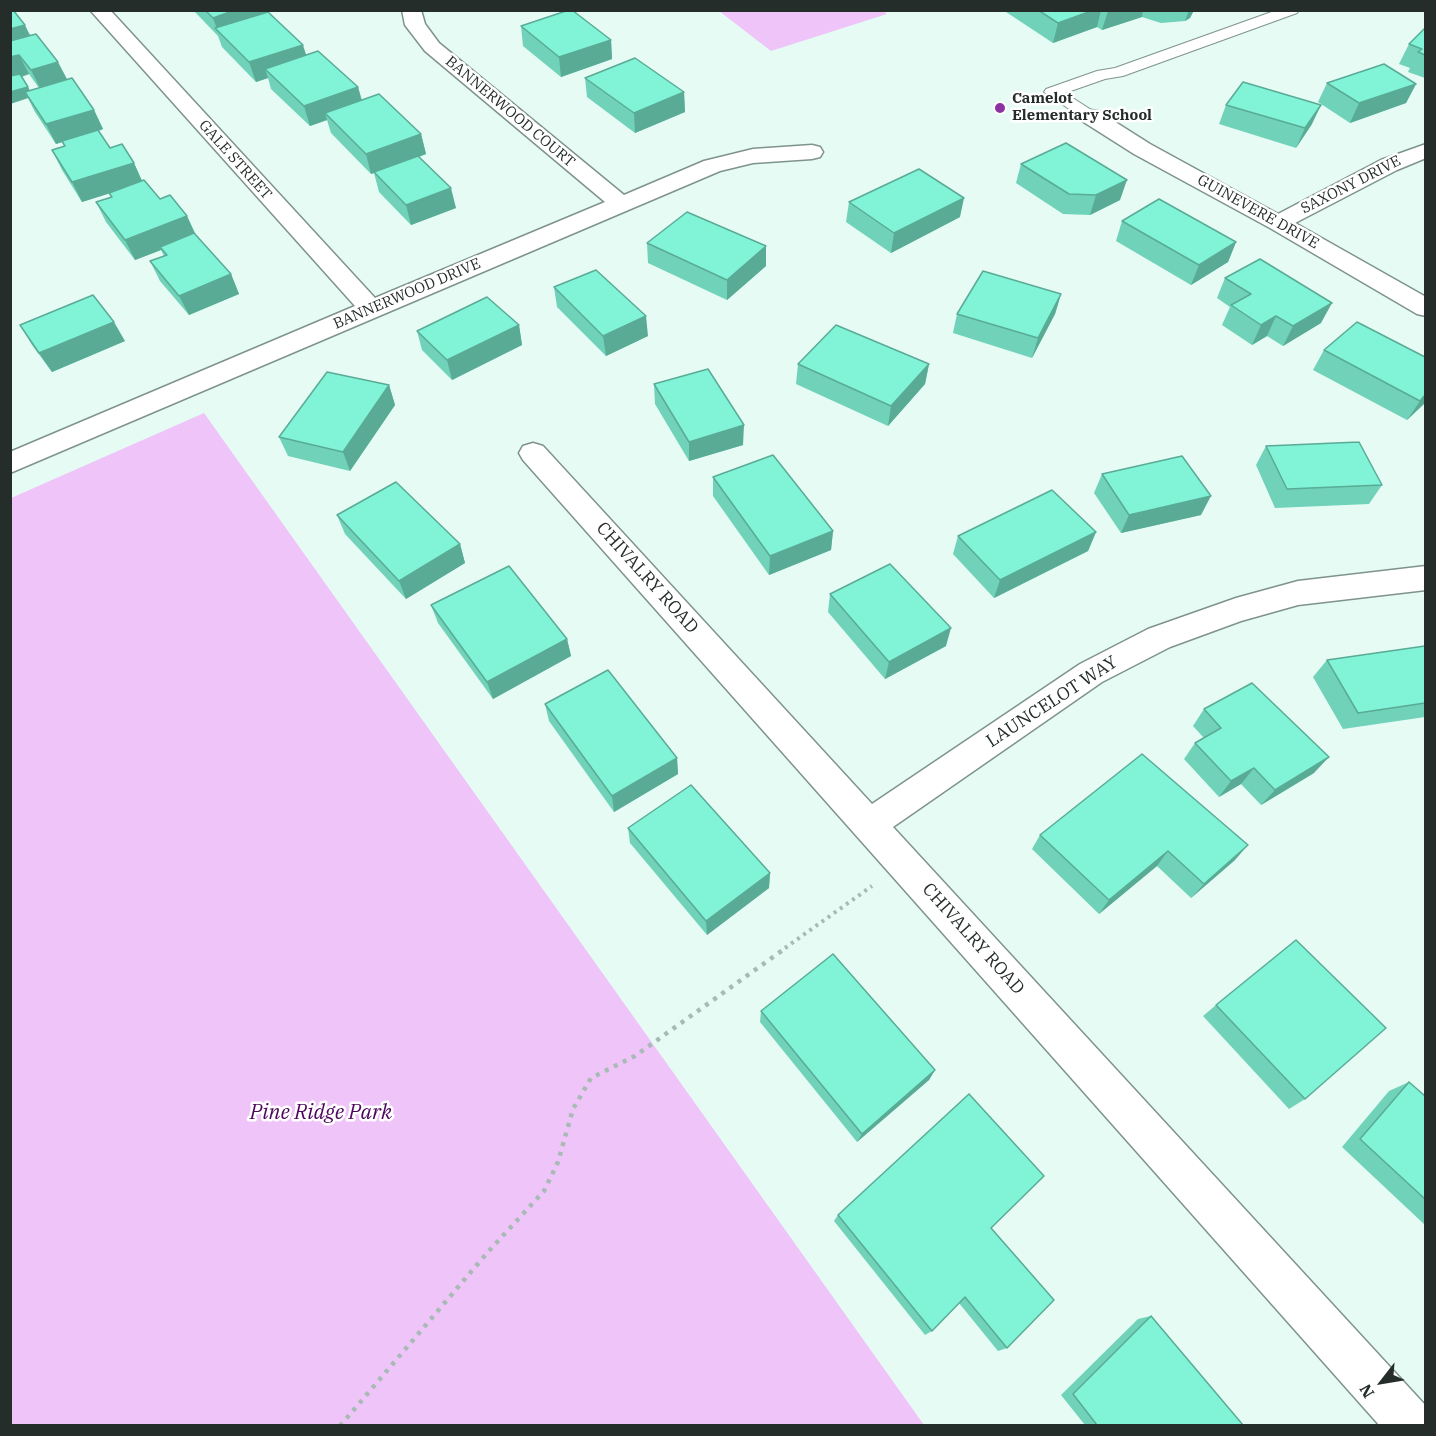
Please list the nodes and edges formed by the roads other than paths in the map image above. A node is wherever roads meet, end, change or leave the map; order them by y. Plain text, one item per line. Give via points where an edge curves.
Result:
1 (99, 10) edge
2 (411, 10) edge
3 (1256, 10) edge
4 (1292, 10) edge
5 (1103, 74) junction
6 (1090, 116) joint
7 (1425, 150) edge
8 (812, 152) dead end
9 (621, 204) junction
10 (1278, 223) junction
11 (1425, 308) edge
12 (371, 309) junction
13 (533, 453) dead end
14 (10, 463) edge
15 (1425, 578) edge
16 (870, 824) junction
17 (1412, 1425) edge

1 - 12 street, GALE STREET
2 - 9 street, BANNERWOOD COURT via 415,25 432,47
3 - 5 lane via 1107,66
4 - 5 lane via 1117,74
5 - 6 lane via 1052,92
6 - 10 street, GUINEVERE DRIVE
7 - 10 street, SAXONY DRIVE
8 - 9 street, BANNERWOOD DRIVE via 753,156 712,166
9 - 12 street, BANNERWOOD DRIVE
10 - 11 street, GUINEVERE DRIVE
12 - 14 street, BANNERWOOD DRIVE
13 - 16 street, CHIVALRY ROAD
15 - 16 street, LAUNCELOT WAY via 1298,593 1159,638 1091,673
16 - 17 street, CHIVALRY ROAD

